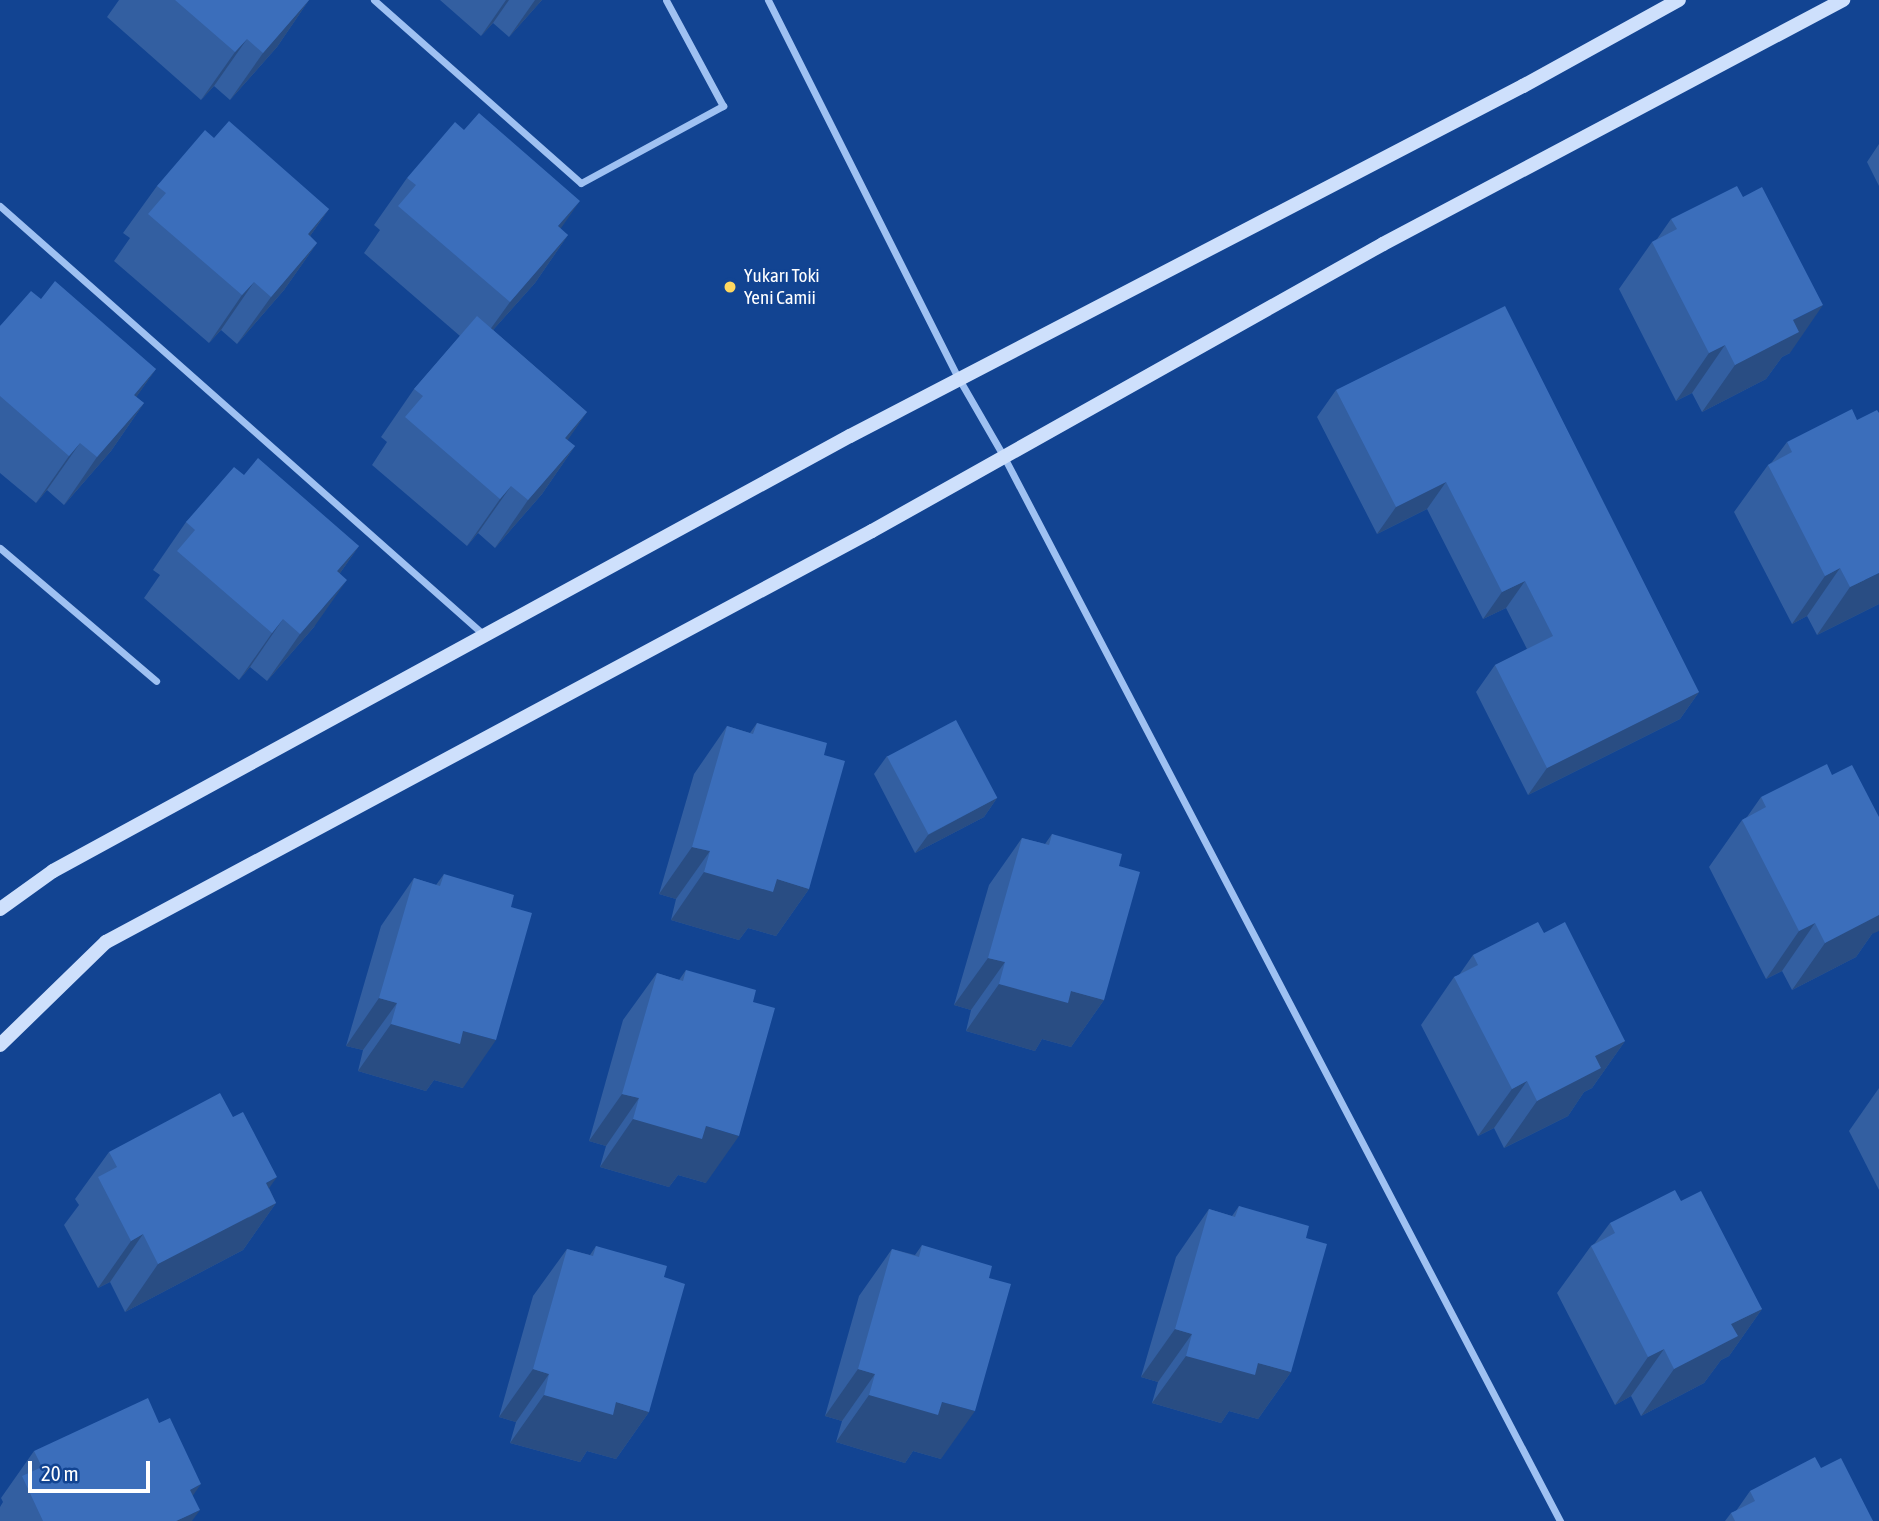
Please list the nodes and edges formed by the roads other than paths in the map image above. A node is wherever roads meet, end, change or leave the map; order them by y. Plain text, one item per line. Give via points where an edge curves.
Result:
1 (374, 0) edge
2 (679, 0) edge
3 (768, 0) edge
4 (1679, 0) edge
5 (1843, 0) edge
6 (667, 3) edge
7 (3, 209) edge
8 (0, 219) edge
9 (959, 379) junction
10 (1004, 457) junction
11 (0, 548) edge
12 (484, 635) junction
13 (156, 681) dead end
14 (0, 909) edge
15 (0, 1045) edge
16 (1560, 1521) edge

1 - 6 street via 581,183 723,106
2 - 6 street
3 - 9 street
4 - 9 street
5 - 10 street via 1382,244
7 - 8 street
7 - 12 street
9 - 10 street
9 - 12 street
10 - 15 street via 106,942
10 - 16 street
11 - 13 street
12 - 14 street via 53,871

